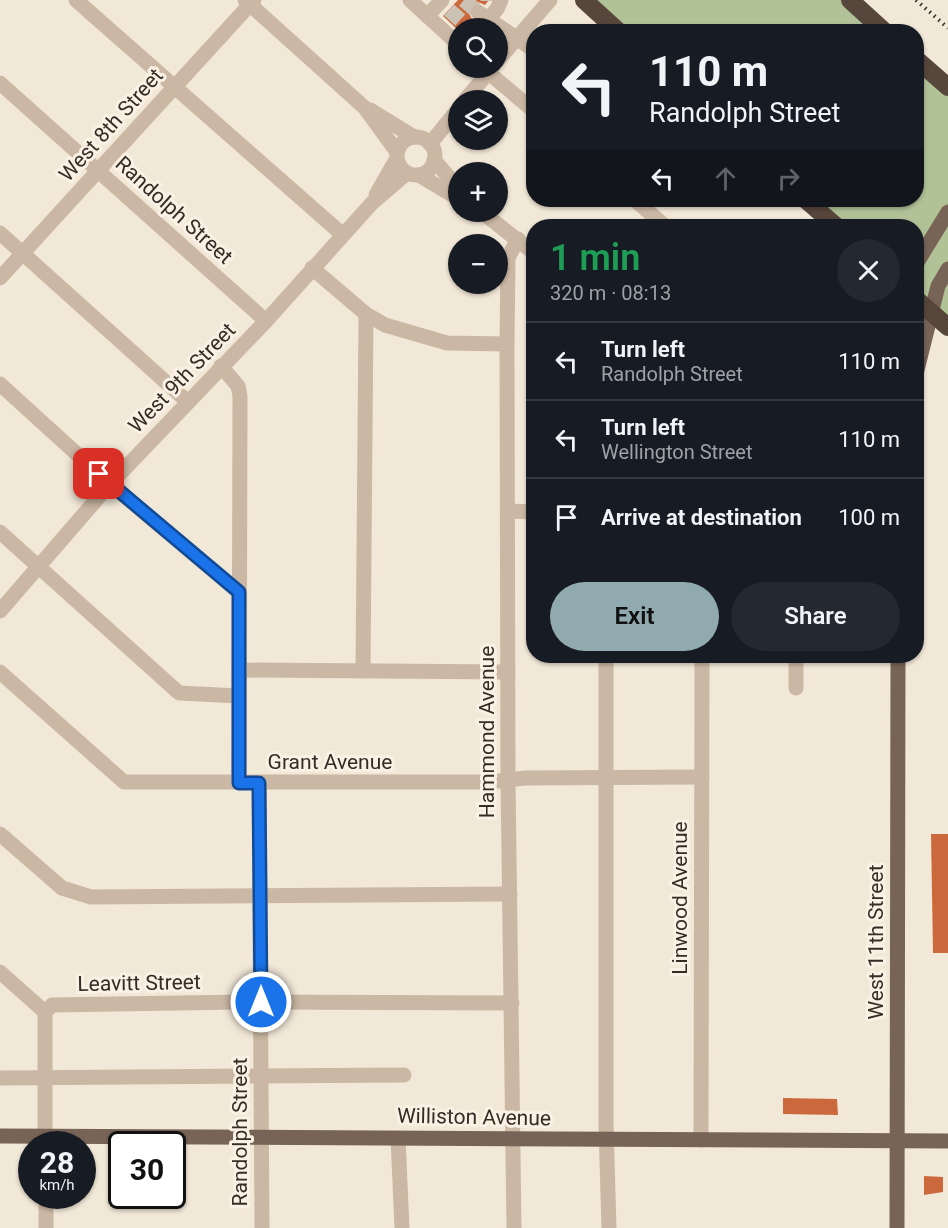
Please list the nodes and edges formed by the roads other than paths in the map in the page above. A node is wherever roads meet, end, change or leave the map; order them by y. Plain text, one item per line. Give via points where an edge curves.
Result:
1 (76, 0) edge
2 (410, 0) edge
3 (550, 0) edge
4 (584, 0) edge
5 (249, 1) edge
6 (852, 1) edge
7 (444, 4) edge
8 (484, 15) tunnel mouth
9 (427, 16) junction
10 (529, 24) edge
11 (610, 24) edge
12 (876, 24) edge
13 (526, 28) edge
14 (448, 35) edge
15 (516, 39) junction
16 (526, 45) edge
17 (508, 48) edge
18 (924, 66) edge
19 (482, 78) edge
20 (501, 78) edge
21 (0, 83) edge
22 (174, 87) junction
23 (948, 87) edge
24 (473, 90) edge
25 (526, 103) edge
26 (365, 108) junction
27 (448, 122) edge
28 (414, 137) junction
29 (430, 144) junction
30 (397, 155) junction
31 (434, 160) junction
32 (98, 170) junction
33 (413, 174) junction
34 (448, 176) edge
35 (448, 193) edge
36 (372, 203) junction
37 (643, 207) edge
38 (814, 207) edge
39 (948, 213) edge
40 (657, 219) edge
41 (828, 219) edge
42 (495, 222) edge
43 (0, 233) edge
44 (342, 235) junction
45 (518, 239) junction
46 (526, 246) edge
47 (924, 251) edge
48 (23, 253) junction
49 (312, 268) junction
50 (948, 269) edge
51 (0, 278) edge
52 (924, 306) edge
53 (932, 312) junction
54 (366, 314) junction
55 (266, 321) junction
56 (948, 327) edge
57 (924, 343) edge
58 (507, 344) junction
59 (221, 366) junction
60 (0, 384) edge
61 (188, 402) junction
62 (110, 484) junction
63 (508, 512) junction
64 (526, 512) edge
65 (0, 532) edge
66 (39, 566) junction
67 (239, 592) junction
68 (0, 611) edge
69 (606, 663) edge
70 (702, 663) edge
71 (796, 663) edge
72 (898, 663) edge
73 (239, 670) junction
74 (363, 671) junction
75 (0, 672) edge
76 (508, 672) junction
77 (796, 688) dead end
78 (239, 696) junction
79 (607, 777) junction
80 (702, 777) junction
81 (508, 780) junction
82 (239, 783) junction
83 (259, 783) junction
84 (0, 834) edge
85 (510, 894) junction
86 (260, 897) junction
87 (0, 972) edge
88 (261, 1002) junction
89 (512, 1003) junction
90 (45, 1012) junction
91 (404, 1075) dead end
92 (261, 1076) junction
93 (44, 1077) junction
94 (0, 1078) edge
95 (45, 1131) edge
96 (0, 1136) edge
97 (261, 1136) junction
98 (18, 1138) edge
99 (398, 1138) junction
100 (96, 1139) edge
101 (513, 1139) junction
102 (606, 1139) junction
103 (700, 1140) junction
104 (895, 1141) junction
105 (948, 1141) edge
106 (46, 1209) edge
107 (46, 1228) edge
108 (262, 1228) edge
109 (402, 1228) edge
110 (514, 1228) edge
111 (609, 1228) edge
112 (897, 1228) edge

1 - 22 street
2 - 9 street
3 - 10 street
4 - 11 highway
5 - 22 street, West 8th Street
5 - 26 street
6 - 12 highway
7 - 9 street
8 - 15 street
9 - 14 street
13 - 15 street
15 - 16 street
15 - 17 street
18 - 23 highway
19 - 24 street
20 - 25 street
21 - 32 street, Randolph Street
22 - 32 street, West 8th Street
22 - 44 street
26 - 28 street
26 - 30 street
27 - 29 street
28 - 29 street
28 - 30 street via 403,142
29 - 31 street
30 - 33 street
30 - 36 street, West 9th Street
31 - 33 street via 429,169
31 - 34 street
32 - 48 street, West 8th Street
32 - 55 street, Randolph Street
33 - 35 street
33 - 36 street, West 9th Street
36 - 44 street, West 9th Street
37 - 40 street
38 - 41 highway
39 - 47 main road
42 - 45 street
43 - 48 street
44 - 49 street, West 9th Street
45 - 46 street
45 - 58 street, Hammond Avenue via 508,258
48 - 51 street, West 8th Street
48 - 61 street
49 - 54 street
49 - 55 street, West 9th Street
50 - 53 main road via 938,286
52 - 53 highway
53 - 56 highway
53 - 57 main road
54 - 58 street via 385,325 447,343
54 - 74 street
55 - 59 street, West 9th Street
58 - 63 street, Hammond Avenue
59 - 61 street, West 9th Street
59 - 67 street via 238,386 240,396
60 - 62 street
61 - 62 street, West 9th Street
62 - 66 street, West 9th Street
62 - 67 street
63 - 64 street
63 - 76 street, Hammond Avenue
65 - 66 street
66 - 68 street, West 9th Street
66 - 78 street via 179,693
67 - 73 street
69 - 79 street
70 - 80 street, Linwood Avenue
71 - 77 street
72 - 104 main road, West 11th Street
73 - 74 street
73 - 78 street
74 - 76 street
75 - 82 street, Grant Avenue via 124,782
76 - 81 street, Hammond Avenue
78 - 82 street
79 - 80 street, Grant Avenue
79 - 81 street, Grant Avenue
79 - 102 street
80 - 103 street, Linwood Avenue
81 - 83 street, Grant Avenue
81 - 85 street, Hammond Avenue
82 - 83 street, Grant Avenue
83 - 86 street, Randolph Street
84 - 86 street via 62,888 91,897
85 - 86 street
85 - 89 street, Hammond Avenue
86 - 88 street, Randolph Street
87 - 90 street
88 - 89 street, Leavitt Street
88 - 90 street, Leavitt Street via 52,1005
88 - 92 street, Randolph Street
89 - 101 street, Hammond Avenue
90 - 93 street
91 - 92 street
92 - 93 street
92 - 97 street, Randolph Street
93 - 94 street
93 - 95 street
96 - 98 main road, Williston Avenue
97 - 99 main road, Williston Avenue
97 - 100 main road, Williston Avenue
97 - 108 street, Randolph Street
99 - 101 main road, Williston Avenue
99 - 109 street
101 - 102 main road, Williston Avenue
101 - 110 street, Hammond Avenue
102 - 103 main road, Williston Avenue
102 - 111 street
103 - 104 main road, Williston Avenue
104 - 105 main road, Williston Avenue
104 - 112 main road, West 11th Street
106 - 107 street

